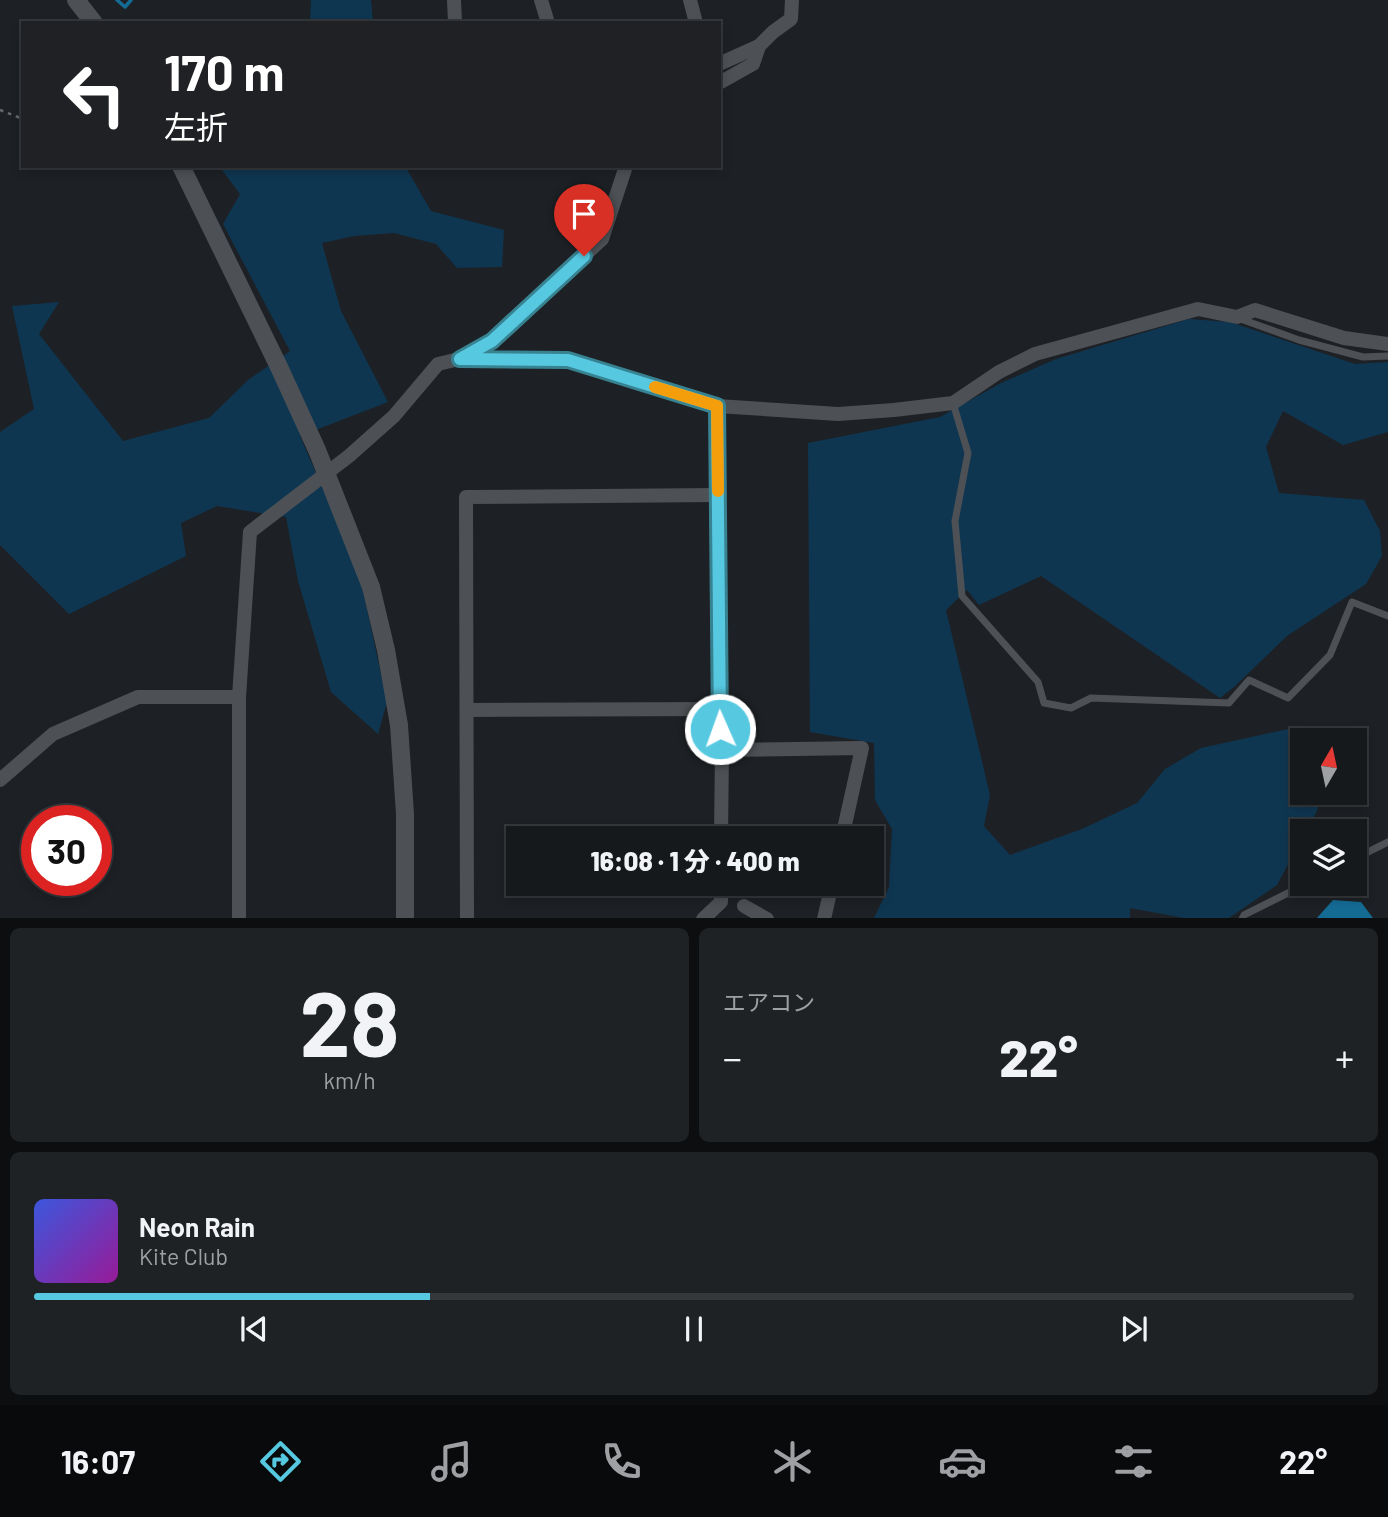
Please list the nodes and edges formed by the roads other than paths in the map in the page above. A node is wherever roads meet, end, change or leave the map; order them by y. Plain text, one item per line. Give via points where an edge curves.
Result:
1 (76, 0) edge
2 (454, 0) edge
3 (541, 0) edge
4 (690, 0) edge
5 (792, 0) edge
6 (92, 21) edge
7 (455, 21) edge
8 (547, 21) edge
9 (695, 21) edge
10 (759, 46) junction
11 (721, 63) edge
12 (721, 82) edge
13 (182, 168) edge
14 (625, 168) edge
15 (1237, 317) junction
16 (1388, 344) edge
17 (1388, 356) edge
18 (460, 359) junction
19 (953, 403) junction
20 (717, 406) junction
21 (718, 495) junction
22 (1388, 616) edge
23 (239, 697) junction
24 (719, 709) junction
25 (467, 710) junction
26 (722, 750) junction
27 (0, 780) edge
28 (721, 826) edge
29 (845, 826) edge
30 (1388, 842) edge
31 (1367, 852) edge
32 (1290, 892) edge
33 (721, 896) edge
34 (829, 896) edge
35 (744, 906) dead end
36 (239, 918) edge
37 (405, 918) edge
38 (467, 918) edge
39 (704, 918) edge
40 (765, 918) edge
41 (824, 918) edge
42 (1242, 918) edge

1 - 6 street
2 - 7 street
3 - 8 street
4 - 9 street
5 - 10 street via 791,19
10 - 11 street
10 - 12 street via 753,64
13 - 37 street via 317,450 371,587 399,726
14 - 18 street via 603,239 492,341
15 - 16 street via 1255,310 1345,338
15 - 17 lane via 1363,357
15 - 19 street via 1198,309 1035,354
18 - 20 street via 568,360
18 - 23 street via 438,364 394,416 250,532
19 - 20 street via 838,414
19 - 22 lane via 968,453 955,521 962,596 1038,682 1044,703 1071,708 1091,698 1229,703 1249,680 1288,698 1330,655 1352,603
20 - 21 street
21 - 24 street
21 - 25 street via 466,497
23 - 27 street via 138,697 54,734
23 - 36 street
24 - 25 street
24 - 26 street
25 - 38 street
26 - 28 street
26 - 29 street via 862,748
30 - 31 lane
32 - 42 lane
33 - 39 street via 721,902
34 - 41 street
35 - 40 street

